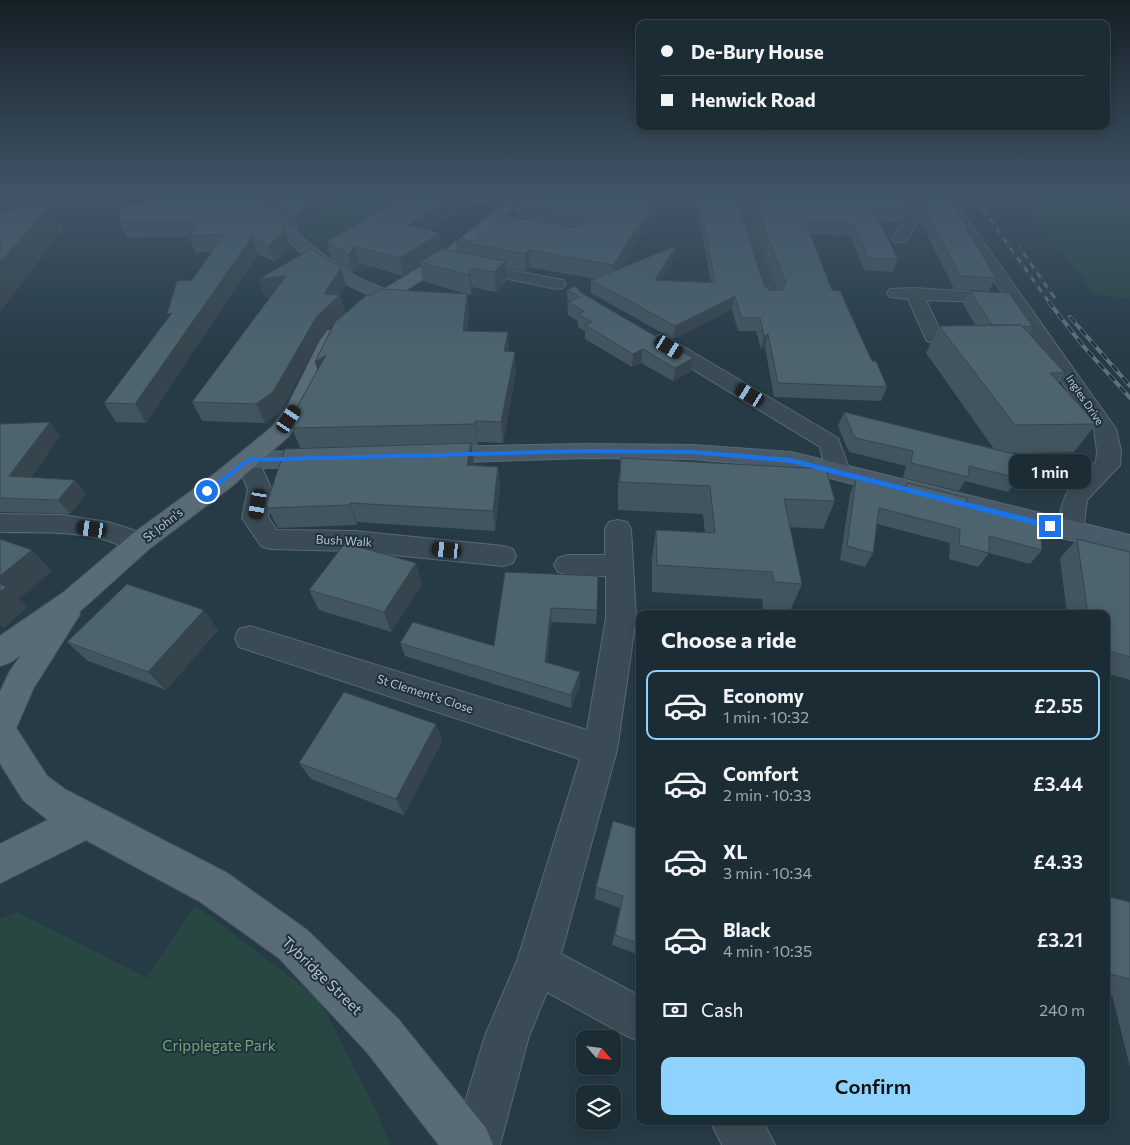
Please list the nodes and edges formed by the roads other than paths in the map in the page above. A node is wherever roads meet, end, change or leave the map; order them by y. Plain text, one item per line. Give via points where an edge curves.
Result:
1 (307, 247) edge
2 (458, 247) edge
3 (755, 247) edge
4 (979, 247) edge
5 (441, 261) junction
6 (557, 284) dead end
7 (385, 296) junction
8 (772, 297) edge
9 (1016, 300) junction
10 (646, 332) edge
11 (934, 336) dead end
12 (411, 456) edge
13 (343, 458) edge
14 (248, 460) junction
15 (838, 471) junction
16 (0, 523) edge
17 (618, 529) dead end
18 (1070, 531) junction
19 (140, 542) junction
20 (1130, 545) edge
21 (503, 556) dead end
22 (568, 564) dead end
23 (620, 566) junction
24 (74, 600) junction
25 (250, 638) dead end
26 (0, 653) edge
27 (0, 728) edge
28 (0, 732) edge
29 (600, 750) junction
30 (86, 820) junction
31 (0, 864) edge
32 (538, 964) junction
33 (636, 1018) edge
34 (737, 1125) edge
35 (470, 1145) edge
36 (476, 1145) edge
37 (751, 1145) edge

1 - 7 main road via 347,278
2 - 5 main road, St John's
3 - 8 street
4 - 9 street, Ingles Drive
5 - 6 street
5 - 7 main road, St John's
7 - 14 main road, St John's via 357,314 331,339 298,406 280,432
9 - 11 street via 905,293
9 - 18 street, Ingles Drive via 1105,429 1108,465 1075,498
10 - 15 street via 830,443
12 - 15 main road via 585,451 692,452 791,460
13 - 14 main road
14 - 19 main road, St John's
14 - 21 street, Bush Walk via 260,490 255,518 270,539 354,541
15 - 18 main road
16 - 19 street via 62,524 108,531
17 - 23 street
18 - 20 main road
19 - 24 main road, St John's
22 - 23 street
23 - 29 street via 621,618
24 - 26 main road, St John's
24 - 27 main road, St John's via 21,681
25 - 29 street, St Clement's Close
28 - 30 main road, Tybridge Street via 35,788 52,803
29 - 32 street
30 - 31 main road
30 - 35 main road, Tybridge Street via 213,887 293,944 382,1035
32 - 33 street
32 - 36 street via 506,1036
34 - 37 street

